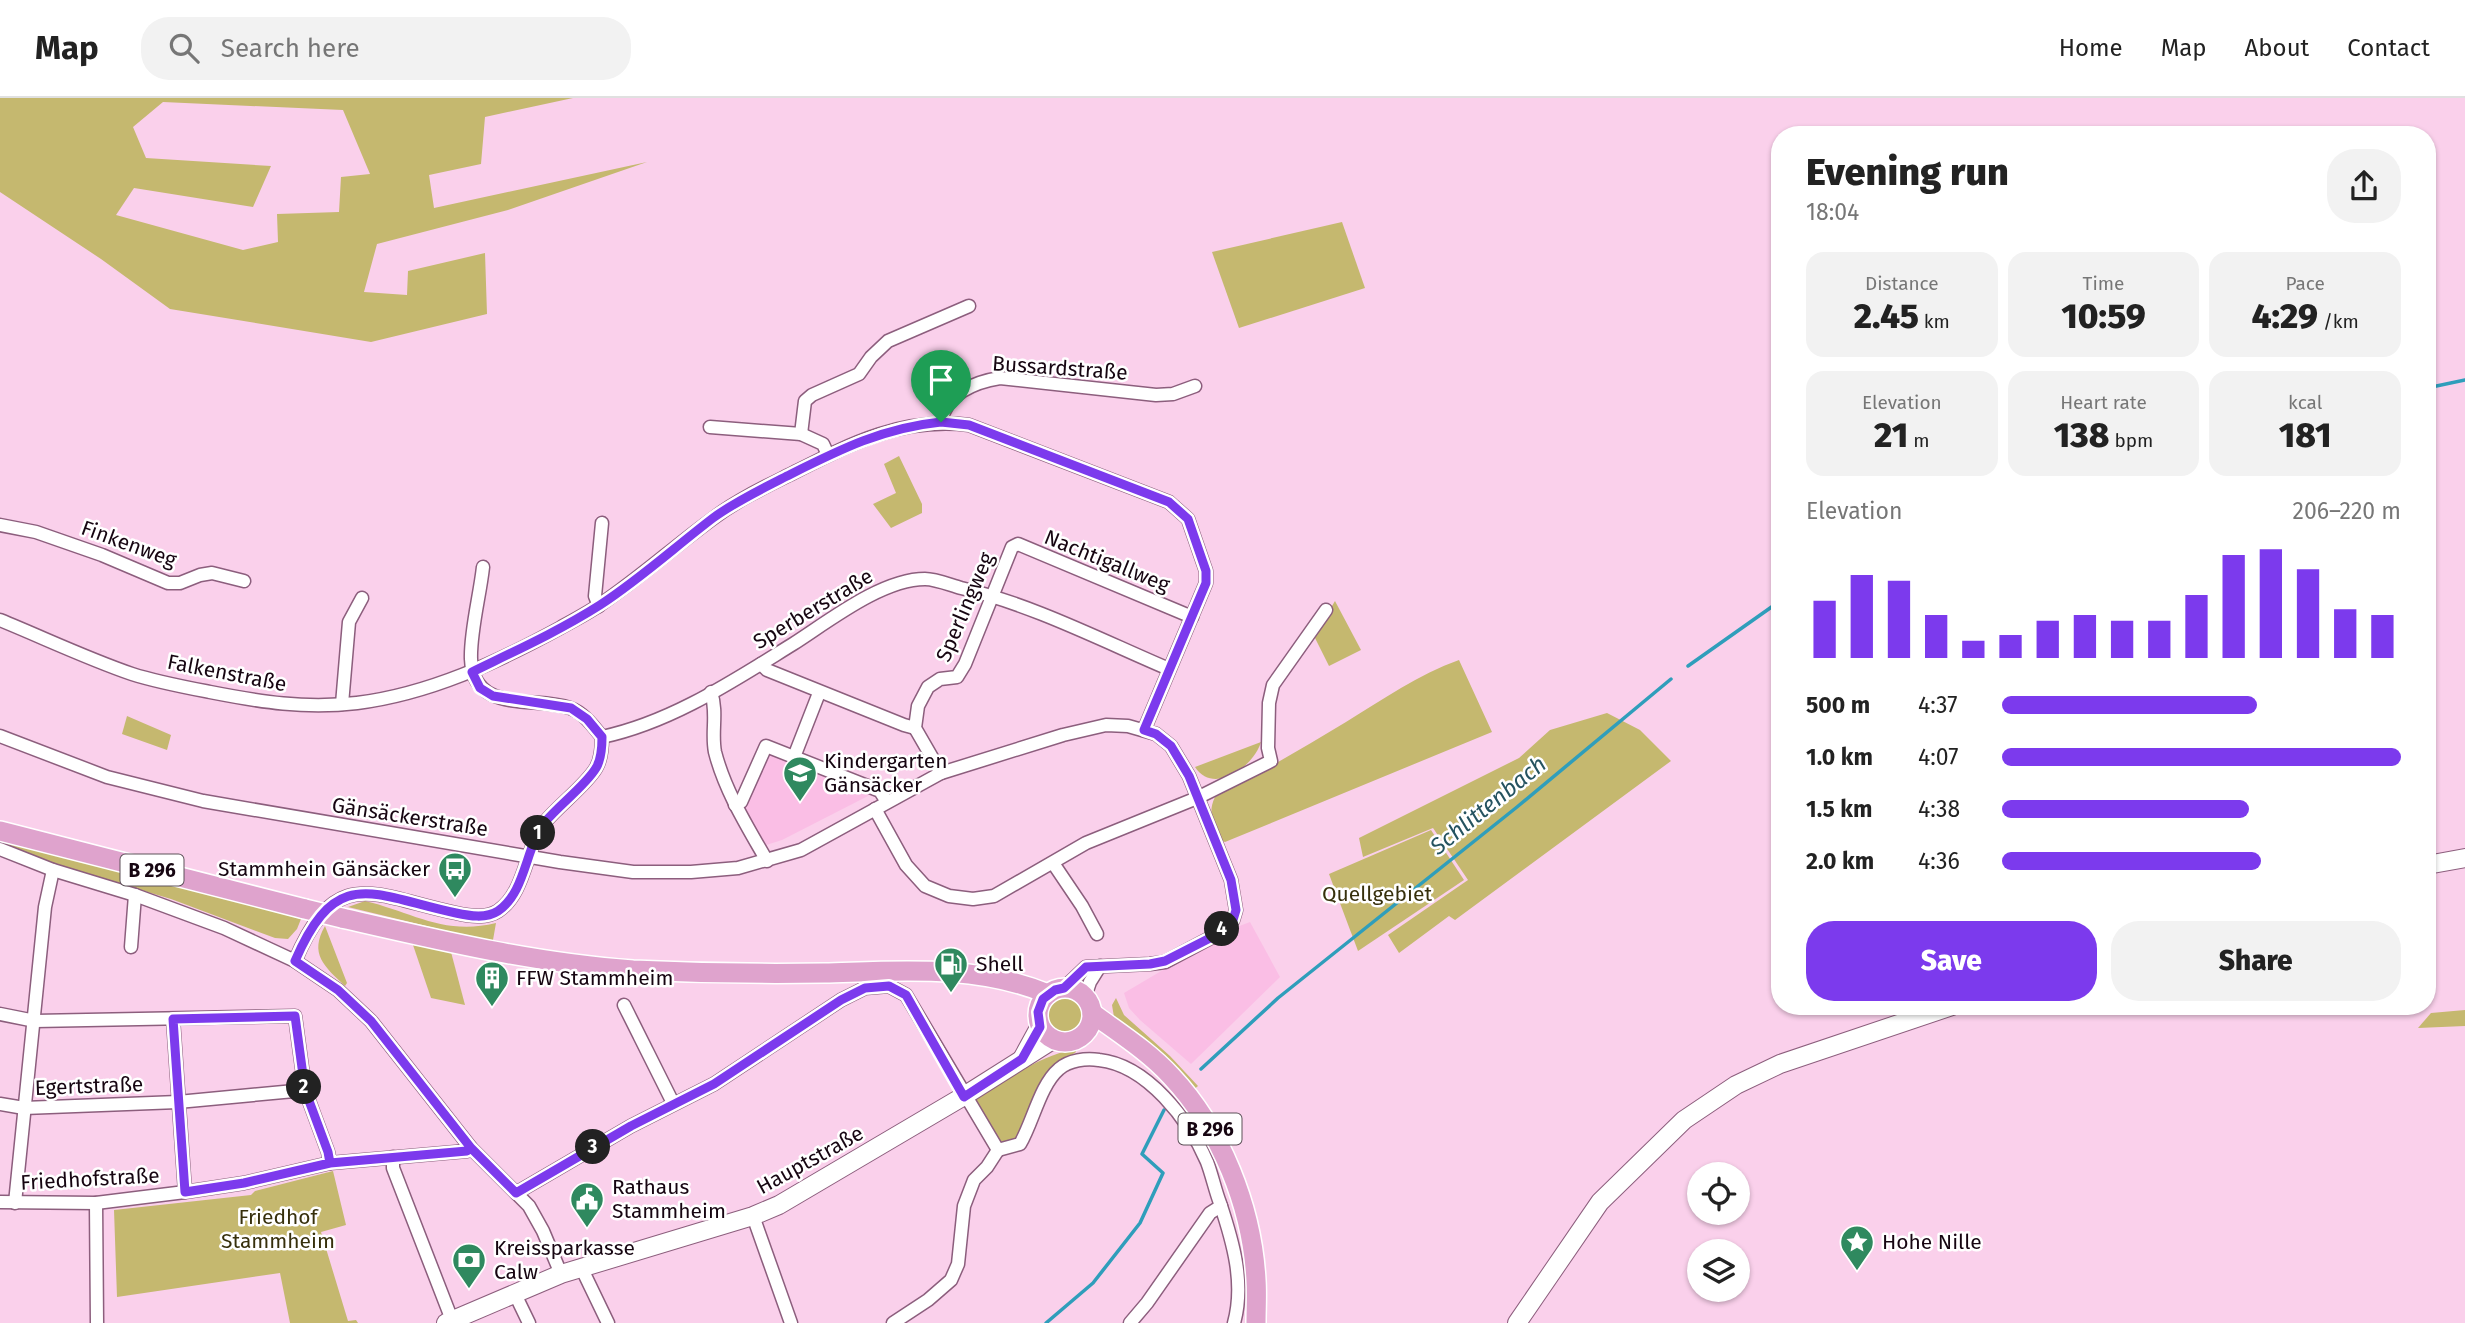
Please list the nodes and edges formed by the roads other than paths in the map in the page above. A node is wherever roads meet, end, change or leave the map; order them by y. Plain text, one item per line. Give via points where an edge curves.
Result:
1 (969, 306) dead end
2 (1195, 386) dead end
3 (941, 422) junction
4 (710, 427) dead end
5 (802, 434) junction
6 (828, 455) junction
7 (602, 523) dead end
8 (0, 525) edge
9 (1010, 551) joint
10 (484, 568) dead end
11 (244, 581) dead end
12 (992, 595) junction
13 (362, 598) dead end
14 (599, 606) junction
15 (1326, 610) dead end
16 (1192, 617) junction
17 (0, 620) edge
18 (761, 664) junction
19 (1169, 669) junction
20 (472, 672) junction
21 (711, 692) junction
22 (819, 692) junction
23 (342, 704) junction
24 (915, 727) junction
25 (1144, 730) junction
26 (0, 736) edge
27 (602, 737) junction
28 (794, 757) junction
29 (941, 773) junction
30 (1196, 797) junction
31 (887, 802) junction
32 (735, 805) junction
33 (875, 809) junction
34 (0, 831) edge
35 (0, 849) edge
36 (529, 856) junction
37 (2465, 858) edge
38 (767, 861) junction
39 (1053, 863) junction
40 (2436, 863) edge
41 (53, 870) junction
42 (135, 895) junction
43 (1097, 934) dead end
44 (131, 947) dead end
45 (295, 961) junction
46 (1100, 966) junction
47 (1050, 996) junction
48 (624, 1005) dead end
49 (0, 1014) edge
50 (1088, 1014) junction
51 (1925, 1015) edge
52 (173, 1019) junction
53 (35, 1021) junction
54 (1047, 1033) junction
55 (305, 1090) junction
56 (964, 1097) junction
57 (178, 1102) junction
58 (673, 1103) junction
59 (0, 1104) edge
60 (24, 1108) junction
61 (471, 1148) junction
62 (998, 1150) junction
63 (393, 1157) junction
64 (330, 1163) junction
65 (185, 1192) junction
66 (516, 1193) junction
67 (0, 1202) edge
68 (15, 1203) junction
69 (96, 1203) junction
70 (1221, 1206) junction
71 (753, 1216) junction
72 (581, 1267) junction
73 (561, 1274) junction
74 (514, 1292) junction
75 (449, 1322) edge
76 (97, 1323) edge
77 (529, 1323) edge
78 (608, 1323) edge
79 (791, 1323) edge
80 (893, 1323) edge
81 (1130, 1323) edge
82 (1234, 1323) edge
83 (1256, 1323) edge
84 (1517, 1323) edge

1 - 5 street via 888,341 859,374 812,395 805,401
2 - 3 street, Bussardstraße via 1156,395 1000,378 980,381 958,394 944,407
3 - 6 street, Falkenstraße via 908,425
3 - 16 street, Falkenstraße via 969,425 1169,502 1188,519 1206,571
4 - 5 street
5 - 6 street via 823,444
6 - 14 street, Falkenstraße via 715,517
7 - 14 street via 595,596
8 - 11 street, Finkenweg via 50,536 168,583 212,573
9 - 12 street, Sperlingweg
9 - 16 street, Nachtigallweg via 1018,544
10 - 20 street
12 - 18 street, Sperberstraße via 927,579 898,582
12 - 19 street, Sperberstraße
12 - 24 street, Sperlingweg via 965,664 957,677 940,679 928,687 918,706
13 - 23 street via 349,622
14 - 20 street, Falkenstraße
15 - 30 street via 1273,685 1269,703 1271,761
16 - 19 street, Falkenstraße
17 - 23 street, Falkenstraße via 133,674 181,686 273,704
18 - 21 street, Sperberstraße
18 - 22 street
19 - 25 street, Falkenstraße
20 - 23 street, Falkenstraße
20 - 27 street via 480,688 493,696 571,708
21 - 27 street, Sperberstraße via 670,716
21 - 32 street via 715,750
22 - 24 street
22 - 28 street
24 - 29 street
25 - 29 street, Gänsäckerstraße via 1106,725 1063,734
25 - 30 street, Gänsäckerstraße via 1171,746
26 - 36 street, Gänsäckerstraße via 107,778 203,801
27 - 36 street via 597,767 539,830
28 - 31 street via 880,791
28 - 32 street via 766,746 741,802
29 - 31 street, Gänsäckerstraße
30 - 39 street via 1086,843
30 - 46 street, Gänsäckerstraße via 1231,880 1236,901 1233,920 1214,936 1165,961
31 - 33 street, Gänsäckerstraße
32 - 38 street
33 - 38 street, Gänsäckerstraße via 801,850
33 - 39 street via 906,865 925,886 948,896 995,896
34 - 47 main road, B 296, bridge via 502,954 605,967 734,973 956,972 1007,982 1024,997
35 - 41 street
36 - 38 street, Gänsäckerstraße via 633,872 691,872
36 - 45 street via 508,902 496,913 483,916 380,894 347,895 315,922
37 - 40 street
39 - 43 street
41 - 42 street
41 - 53 street via 45,907
42 - 44 street
42 - 45 street
45 - 61 street via 338,990 371,1021
46 - 47 street, Gänsäckerstraße via 1086,967
46 - 50 street via 1090,982
47 - 50 main road, B 296 via 1072,989
47 - 54 main road via 1038,1019
48 - 58 street
49 - 53 street
50 - 54 main road via 1072,1041
50 - 83 main road, B 296 via 1138,1045 1172,1076 1203,1117 1223,1154 1250,1233
51 - 84 street via 1780,1064 1736,1085 1684,1120 1600,1202
52 - 53 street
52 - 55 street via 295,1016
52 - 57 street
53 - 60 street
54 - 56 street, Hauptstraße via 1022,1059
55 - 57 street, Egertstraße
55 - 64 street
56 - 58 street via 906,995 889,986 865,988 841,1000 714,1084
56 - 62 street
56 - 71 street, Hauptstraße via 824,1180
57 - 60 street, Egertstraße
57 - 65 street
58 - 66 street
59 - 60 street, Egertstraße
60 - 68 street
61 - 63 street, Friedhofstraße
61 - 66 street
62 - 70 street via 1020,1144 1059,1068 1092,1059 1114,1061 1150,1082 1189,1130 1207,1162
62 - 80 street via 974,1180 964,1206 958,1264 951,1280
63 - 64 street, Friedhofstraße
63 - 75 street via 393,1168
64 - 65 street, Friedhofstraße
65 - 69 street, Friedhofstraße
66 - 73 street via 529,1206
67 - 68 street, Friedhofstraße
68 - 69 street, Friedhofstraße
69 - 76 street
70 - 81 street via 1210,1213
70 - 82 street via 1239,1280
71 - 72 street, Hauptstraße
71 - 79 street
72 - 73 street, Hauptstraße
72 - 78 street
73 - 74 street, Hauptstraße
74 - 75 street, Hauptstraße
74 - 77 street

